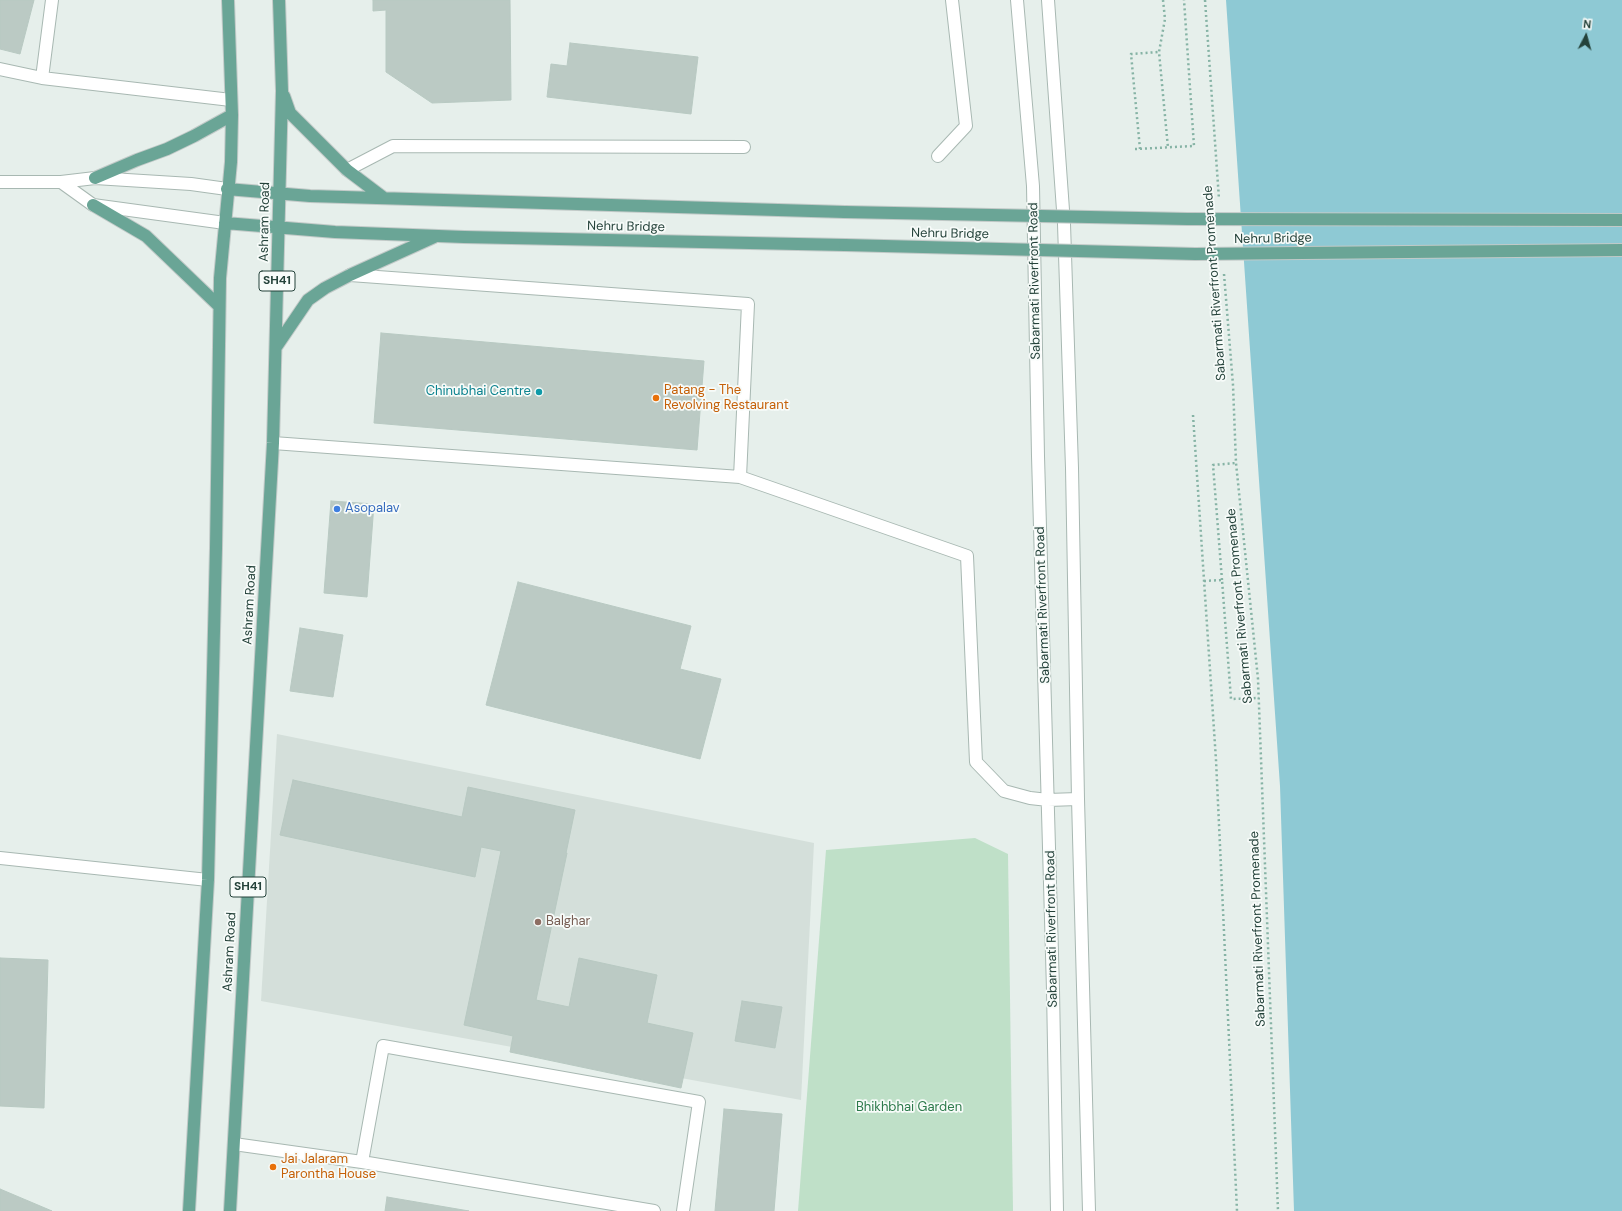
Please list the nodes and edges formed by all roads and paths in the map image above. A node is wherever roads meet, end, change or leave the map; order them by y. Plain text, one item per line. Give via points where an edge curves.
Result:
1 (52, 0) edge
2 (228, 0) edge
3 (279, 0) edge
4 (952, 0) edge
5 (1017, 0) edge
6 (1048, 0) edge
7 (1163, 0) edge
8 (1184, 0) edge
9 (1205, 0) edge
10 (1159, 52) junction
11 (0, 69) edge
12 (42, 78) junction
13 (282, 91) junction
14 (231, 100) junction
15 (232, 114) junction
16 (744, 147) dead end
17 (1168, 148) junction
18 (1135, 149) dead end
19 (1140, 149) junction
20 (938, 156) dead end
21 (347, 170) junction
22 (95, 178) junction
23 (0, 182) edge
24 (61, 182) junction
25 (227, 189) junction
26 (280, 193) junction
27 (384, 198) junction
28 (93, 205) junction
29 (1219, 206) dead end
30 (1622, 220) edge
31 (225, 223) junction
32 (277, 227) junction
33 (437, 236) junction
34 (1622, 250) edge
35 (1224, 268) dead end
36 (350, 275) junction
37 (220, 306) junction
38 (276, 347) junction
39 (1193, 415) dead end
40 (273, 443) junction
41 (1236, 463) junction
42 (740, 477) junction
43 (1222, 580) junction
44 (1204, 581) junction
45 (1259, 698) junction
46 (1078, 799) junction
47 (1048, 800) junction
48 (0, 858) edge
49 (208, 880) junction
50 (234, 1144) junction
51 (362, 1162) junction
52 (189, 1211) edge
53 (230, 1211) edge
54 (654, 1211) edge
55 (683, 1211) edge
56 (1057, 1211) edge
57 (1088, 1211) edge
58 (1237, 1211) edge
59 (1278, 1211) edge

1 - 12 street
2 - 14 main road, Ashram Road
3 - 13 main road, Ashram Road / SH41
4 - 20 street via 966,126
5 - 47 street, Sabarmati Riverfront Road via 1033,186
6 - 46 street via 1064,232
7 - 10 path via 1165,19
8 - 17 path via 1194,146
9 - 29 path, Sabarmati Riverfront Promenade
10 - 17 path
10 - 19 path via 1131,54
11 - 12 street
12 - 14 street
13 - 21 main road via 290,113
13 - 26 main road, Ashram Road / SH41
14 - 15 main road, Ashram Road
15 - 22 main road via 167,150
15 - 25 main road, Ashram Road via 231,162
16 - 21 street via 393,146
17 - 19 path
18 - 19 path
21 - 27 main road
22 - 24 street
22 - 25 street
23 - 24 street
24 - 28 street
25 - 26 main road, Nehru Bridge
25 - 31 main road, Ashram Road
26 - 27 main road, Nehru Bridge
26 - 32 main road, Ashram Road / SH41
27 - 30 main road, Nehru Bridge, bridge via 845,212 1195,219
28 - 31 street
28 - 37 main road via 146,236
31 - 32 main road, Nehru Bridge
31 - 37 main road, Ashram Road
32 - 33 main road, Nehru Bridge
32 - 38 main road, Ashram Road / SH41
33 - 34 main road, Nehru Bridge, bridge via 1196,254
33 - 36 main road
35 - 41 path, Sabarmati Riverfront Promenade
36 - 38 main road via 308,300
36 - 42 street via 748,304
37 - 49 main road, Ashram Road
38 - 40 main road, Ashram Road / SH41
39 - 44 path
40 - 42 street
40 - 50 main road, Ashram Road / SH41
41 - 43 path via 1213,466
41 - 45 path, Sabarmati Riverfront Promenade
42 - 47 street via 967,556 976,762 1004,791
43 - 44 path
43 - 45 path via 1231,699
44 - 58 path via 1216,760
45 - 59 path, Sabarmati Riverfront Promenade
46 - 47 street
46 - 57 street
47 - 56 street, Sabarmati Riverfront Road
48 - 49 street
49 - 52 main road, Ashram Road
50 - 51 street
50 - 53 main road, Ashram Road / SH41
51 - 54 street
51 - 55 street via 383,1046 699,1102

